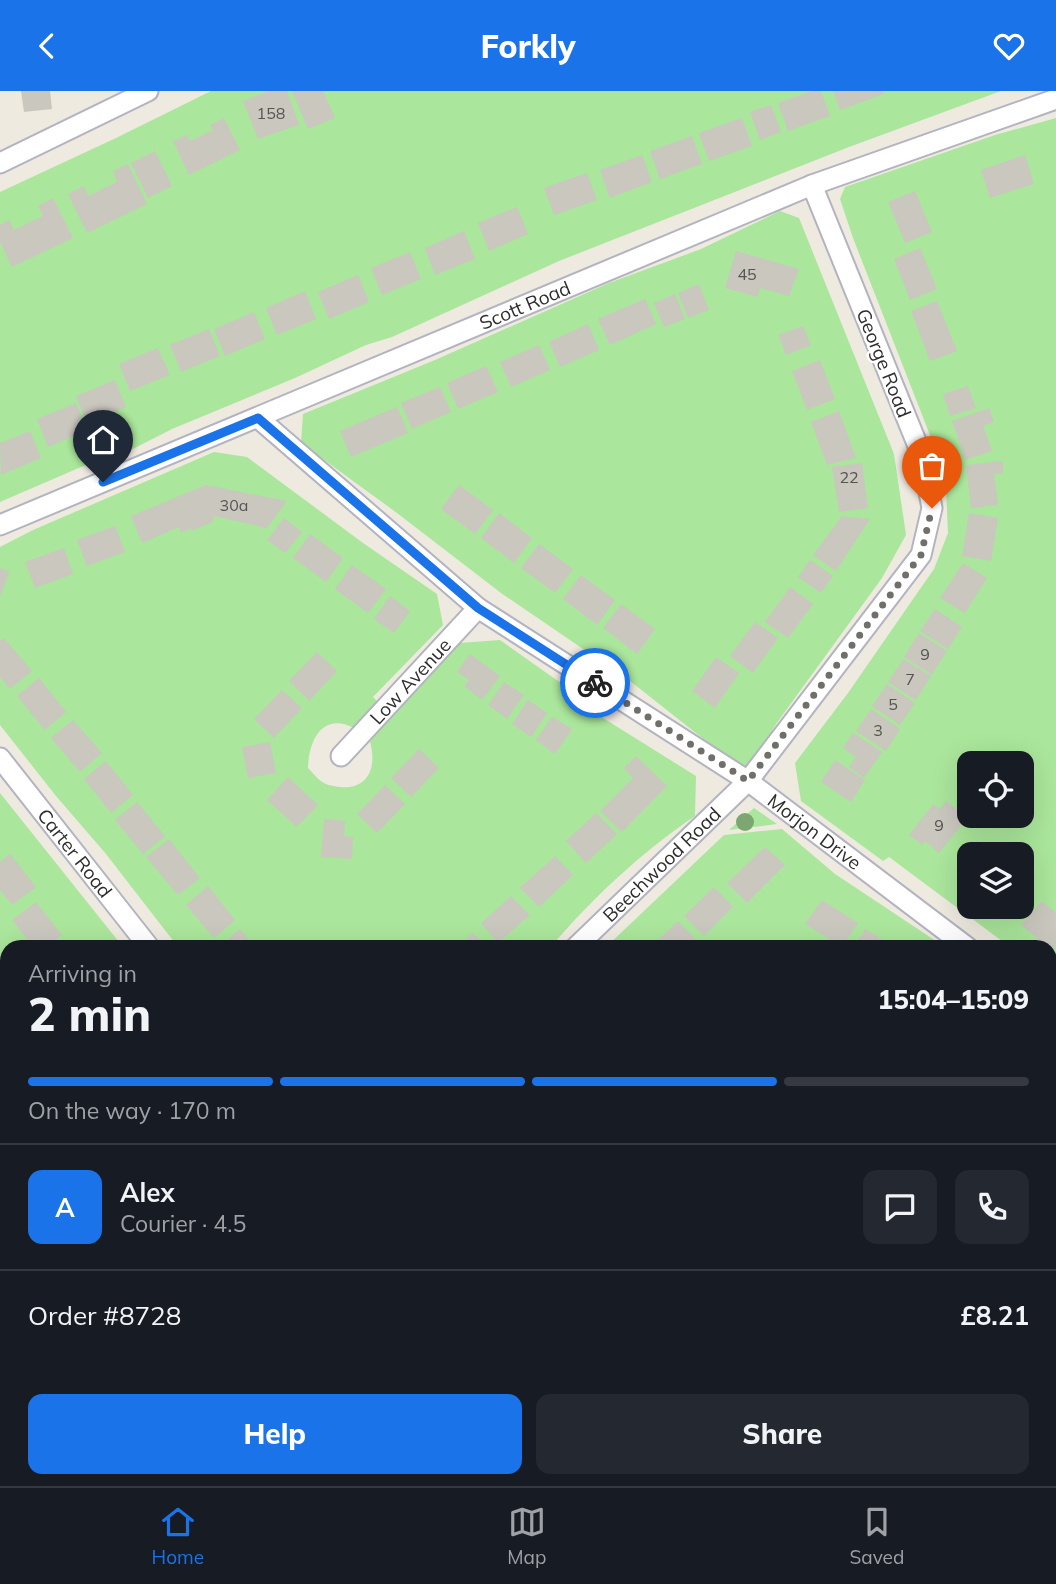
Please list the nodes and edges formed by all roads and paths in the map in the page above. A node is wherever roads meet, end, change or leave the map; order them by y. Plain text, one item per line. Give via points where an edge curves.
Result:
1 (148, 91) edge
2 (1056, 99) edge
3 (0, 163) edge
4 (811, 185) junction
5 (258, 418) junction
6 (0, 525) edge
7 (478, 608) junction
8 (341, 756) dead end
9 (0, 758) edge
10 (748, 781) junction
11 (143, 940) edge
12 (583, 940) edge
13 (958, 940) edge

1 - 3 street
2 - 4 street, Scott Road
4 - 5 street, Scott Road
4 - 10 street, George Road via 922,456 932,508 921,555
5 - 6 street, Scott Road
5 - 7 street, Morjon Drive
7 - 8 street, Low Avenue
7 - 10 street, Morjon Drive
9 - 11 street, Carter Road
10 - 12 street, Beechwood Road
10 - 13 street, Morjon Drive

